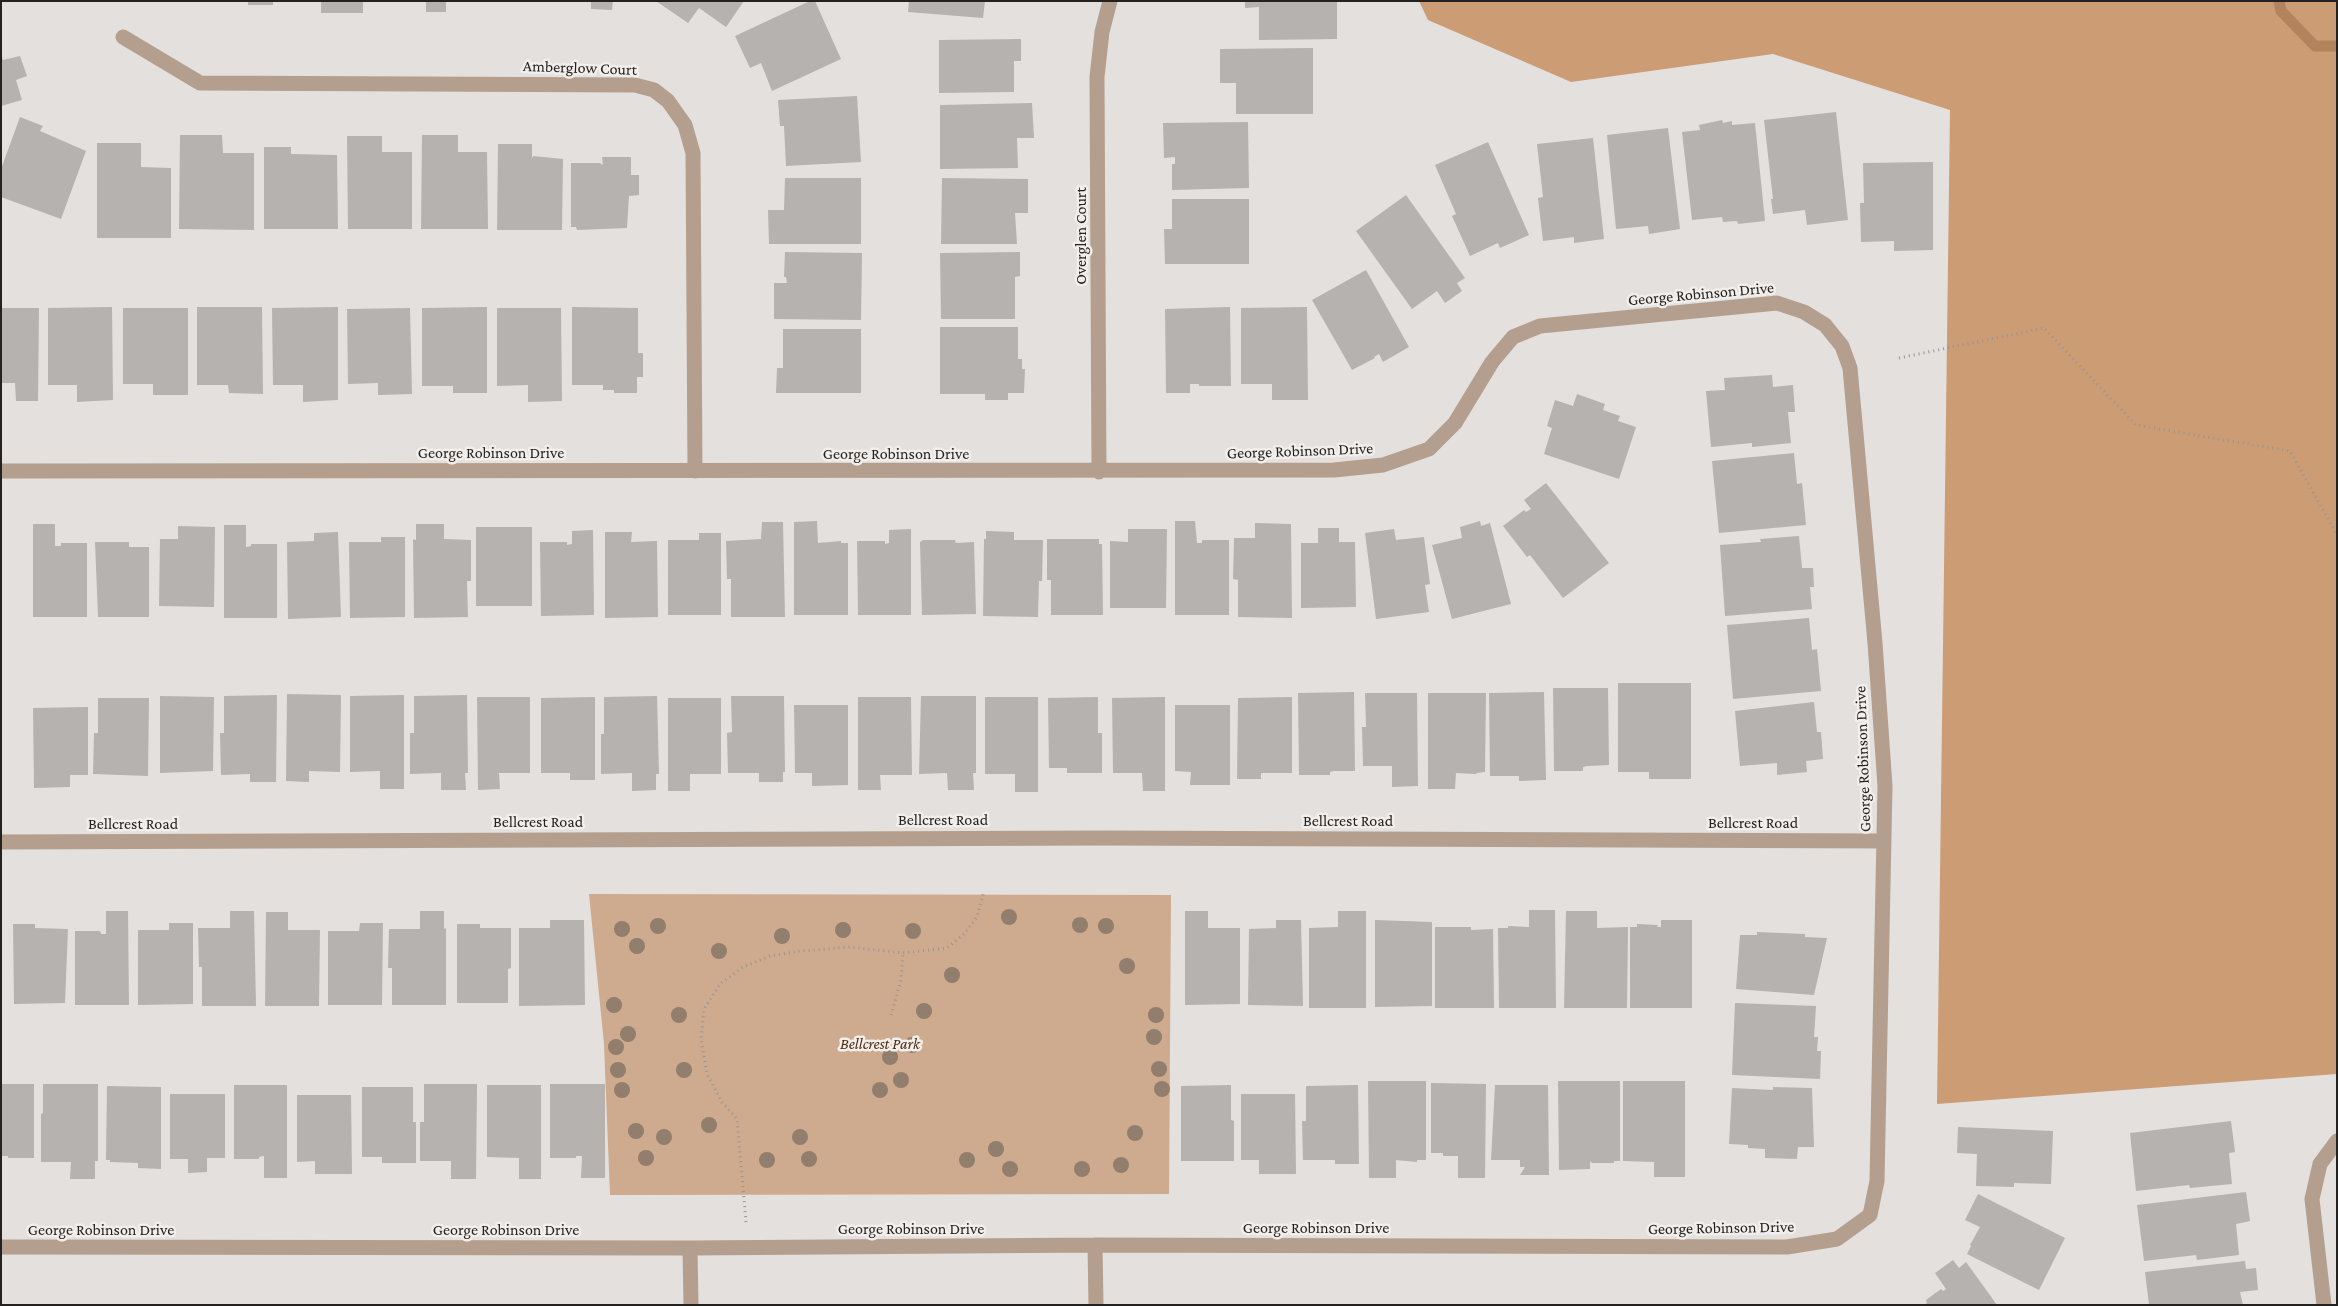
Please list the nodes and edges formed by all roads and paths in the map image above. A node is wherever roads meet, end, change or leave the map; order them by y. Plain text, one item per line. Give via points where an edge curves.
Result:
1 (1110, 1) edge
2 (123, 36) dead end
3 (1899, 358) dead end
4 (1, 471) edge
5 (695, 471) junction
6 (1099, 472) junction
7 (2337, 535) edge
8 (1884, 840) junction
9 (1, 842) edge
10 (984, 891) dead end
11 (903, 953) junction
12 (891, 1014) dead end
13 (2337, 1141) edge
14 (746, 1223) dead end
15 (1095, 1245) junction
16 (1, 1248) edge
17 (690, 1248) junction
18 (691, 1305) edge
19 (1096, 1305) edge
20 (2324, 1305) edge

1 - 6 street, Overglen Court via 1102,32 1097,77
2 - 5 street, Amberglow Court via 200,83 635,84 654,90 668,101 685,125 693,153
3 - 7 path via 2044,328 2136,425 2290,451
4 - 5 street, George Robinson Drive
5 - 6 street, George Robinson Drive
6 - 8 street, George Robinson Drive via 1334,470 1383,465 1429,449 1455,423 1492,362 1513,337 1540,326 1776,302 1804,312 1825,325 1842,346 1850,368 1875,643 1885,786
8 - 9 street, Bellcrest Road via 1058,838
8 - 15 street, George Robinson Drive via 1877,1181 1870,1215 1837,1239 1787,1247
10 - 11 path via 977,916 964,934 947,948
11 - 12 path via 901,980
11 - 14 path via 850,947 770,956 743,967 720,984 704,1009 701,1039 707,1074 722,1102 737,1119
13 - 20 street via 2320,1164 2312,1199
15 - 17 street, George Robinson Drive
15 - 19 street
16 - 17 street, George Robinson Drive
17 - 18 street

